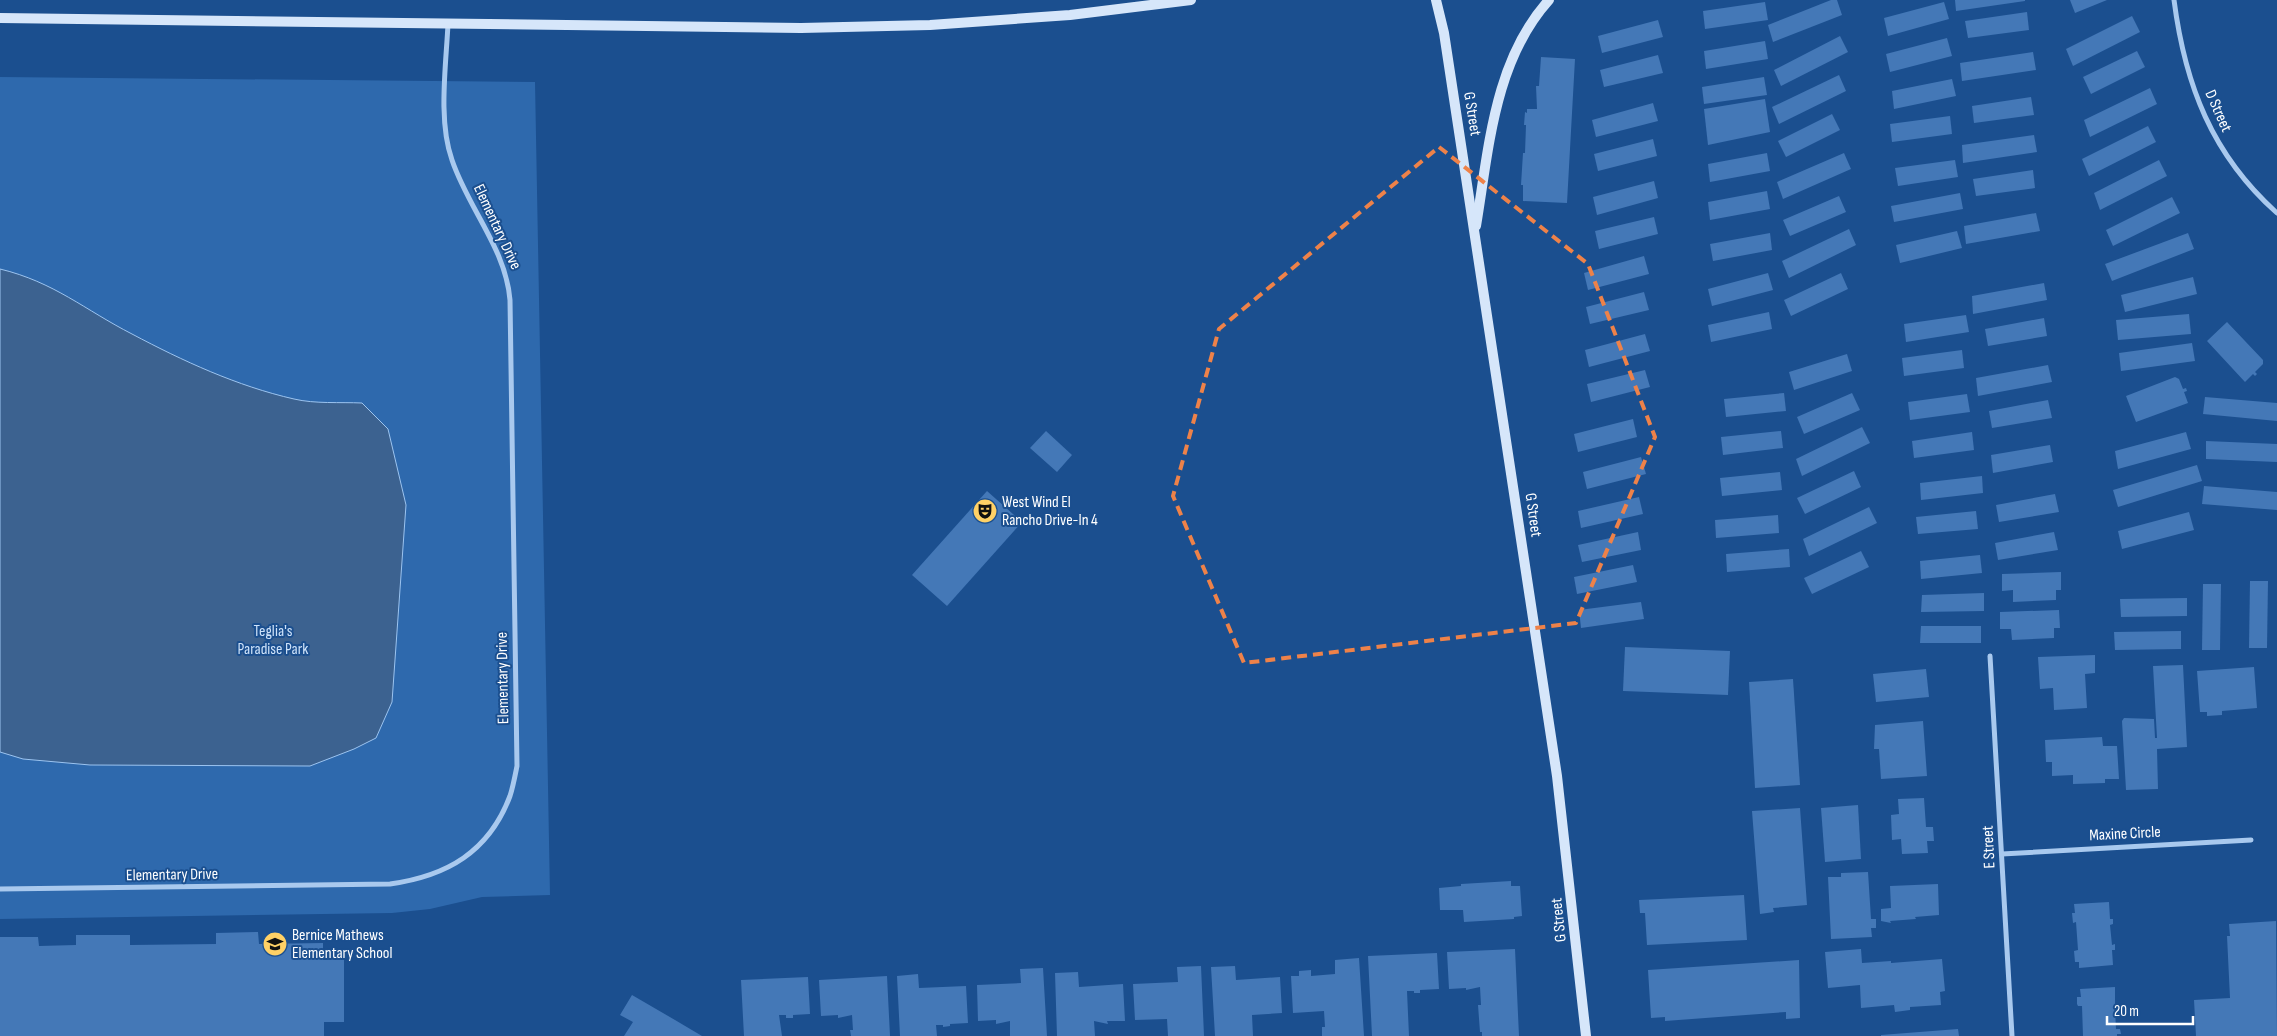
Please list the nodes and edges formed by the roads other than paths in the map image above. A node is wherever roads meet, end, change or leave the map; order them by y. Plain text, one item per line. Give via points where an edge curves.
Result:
1 (1191, 0) edge
2 (1436, 0) edge
3 (1549, 0) edge
4 (2174, 0) edge
5 (0, 18) edge
6 (448, 24) junction
7 (2277, 213) edge
8 (1474, 235) junction
9 (1990, 656) dead end
10 (2251, 840) dead end
11 (2002, 854) junction
12 (0, 889) edge
13 (1586, 1036) edge
14 (2012, 1036) edge

1 - 6 main road via 1070,16 930,26 801,28
2 - 8 main road, G Street via 1444,33
3 - 8 main road via 1522,37 1502,85
4 - 7 street, D Street via 2190,78 2206,123 2246,184
5 - 6 main road
6 - 12 street, Elementary Drive via 445,126 451,160 504,268 510,300 517,766 510,796 478,847 450,867 418,880
8 - 13 main road, G Street via 1557,776
9 - 11 street, E Street
10 - 11 street, Maxine Circle
11 - 14 street, E Street

